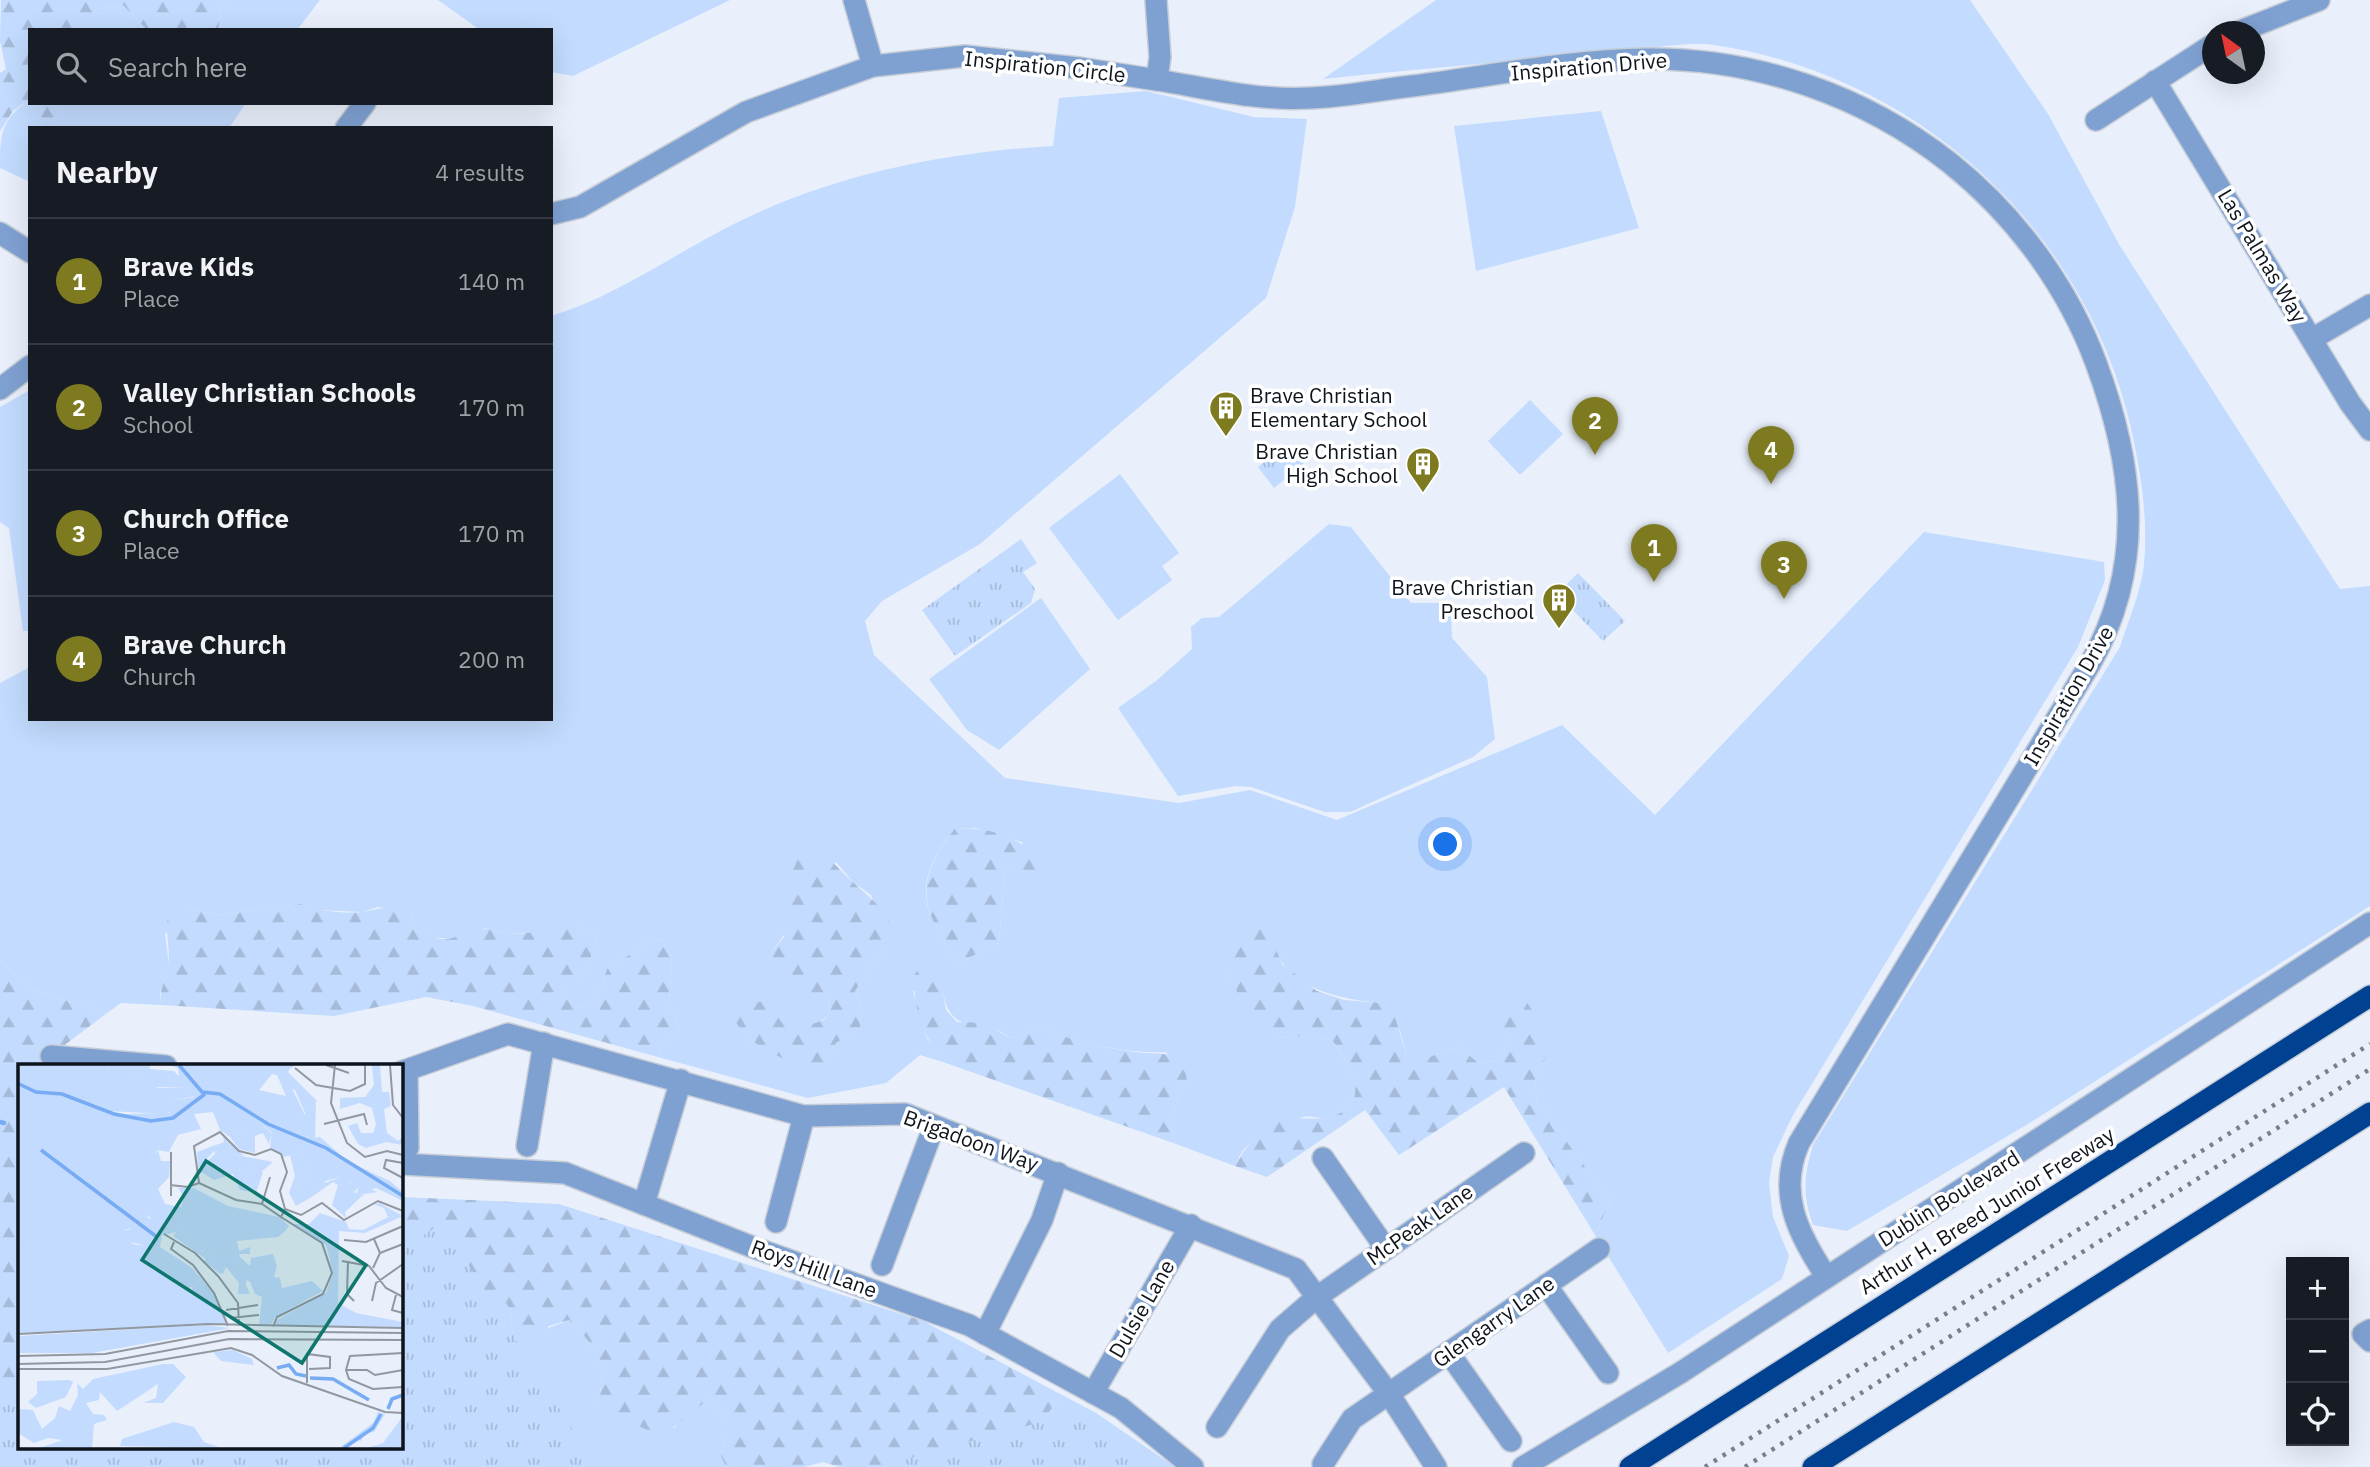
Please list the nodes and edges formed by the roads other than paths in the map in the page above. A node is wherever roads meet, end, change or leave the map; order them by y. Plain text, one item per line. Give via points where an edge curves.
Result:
1 (854, 0) edge
2 (1156, 0) edge
3 (2319, 0) edge
4 (2265, 21) edge
5 (2202, 52) edge
6 (873, 66) junction
7 (1157, 80) junction
8 (2155, 80) junction
9 (363, 105) edge
10 (2096, 120) dead end
11 (347, 126) edge
12 (553, 214) edge
13 (0, 233) edge
14 (28, 251) edge
15 (2370, 305) edge
16 (2312, 339) junction
17 (28, 368) edge
18 (0, 389) edge
19 (2370, 430) edge
20 (2370, 923) edge
21 (2370, 996) edge
22 (544, 1043) junction
23 (51, 1056) dead end
24 (97, 1064) edge
25 (404, 1071) edge
26 (681, 1080) junction
27 (2370, 1113) edge
28 (804, 1116) junction
29 (934, 1126) junction
30 (527, 1146) dead end
31 (1524, 1153) dead end
32 (404, 1156) edge
33 (1324, 1158) dead end
34 (1058, 1173) junction
35 (644, 1204) junction
36 (776, 1222) dead end
37 (1191, 1225) junction
38 (1386, 1249) junction
39 (1599, 1249) dead end
40 (882, 1265) dead end
41 (1826, 1276) junction
42 (1546, 1285) junction
43 (1317, 1297) junction
44 (2370, 1330) edge
45 (985, 1334) junction
46 (2370, 1342) edge
47 (1449, 1353) junction
48 (1608, 1373) dead end
49 (1093, 1393) junction
50 (1389, 1394) junction
51 (1217, 1427) dead end
52 (1511, 1441) dead end
53 (1323, 1464) dead end
54 (1193, 1467) edge
55 (1436, 1467) edge
56 (1522, 1467) edge
57 (1630, 1467) edge
58 (1813, 1467) edge

1 - 6 street
2 - 7 street
3 - 4 street
5 - 8 street
6 - 7 street, Inspiration Circle via 965,56
6 - 12 street, Inspiration Circle via 746,112 580,207
7 - 41 street, Inspiration Drive via 1297,99 1624,60 1709,62 1777,75 1860,107 1941,156 2012,223 2072,309 2105,388 2123,464 2128,538 2120,599 2090,664 1799,1143 1790,1178 1792,1212
8 - 10 street
8 - 16 street, Las Palmas Way
9 - 11 street
13 - 14 street
15 - 16 street
16 - 19 street, Las Palmas Way
17 - 18 street
20 - 41 street, Dublin Boulevard
21 - 57 highway, Arthur H. Breed Junior Freeway
22 - 25 street, Brigadoon Way via 508,1034
22 - 26 street, Brigadoon Way
22 - 30 street
23 - 24 street
25 - 32 street
26 - 28 street, Brigadoon Way
26 - 35 street
27 - 58 highway
28 - 29 street, Brigadoon Way via 905,1114
28 - 36 street
29 - 34 street, Brigadoon Way
29 - 40 street
31 - 38 street, McPeak Lane
32 - 35 street, Roys Hill Lane via 565,1173
33 - 38 street
34 - 37 street, Brigadoon Way
34 - 45 street via 1042,1220
35 - 45 street, Roys Hill Lane
37 - 43 street, Brigadoon Way via 1296,1269
37 - 49 street, Dulsie Lane
38 - 43 street, McPeak Lane
39 - 42 street, Glengarry Lane
41 - 56 street, Dublin Boulevard via 1680,1373
42 - 47 street, Glengarry Lane
42 - 48 street
43 - 50 street, Brigadoon Way
43 - 51 street, McPeak Lane via 1280,1329
44 - 46 street via 2363,1334
45 - 49 street, Roys Hill Lane
47 - 50 street, Glengarry Lane
47 - 52 street
49 - 54 street, Roys Hill Lane via 1147,1427
50 - 53 street, Glengarry Lane via 1352,1419
50 - 55 street, Brigadoon Way

